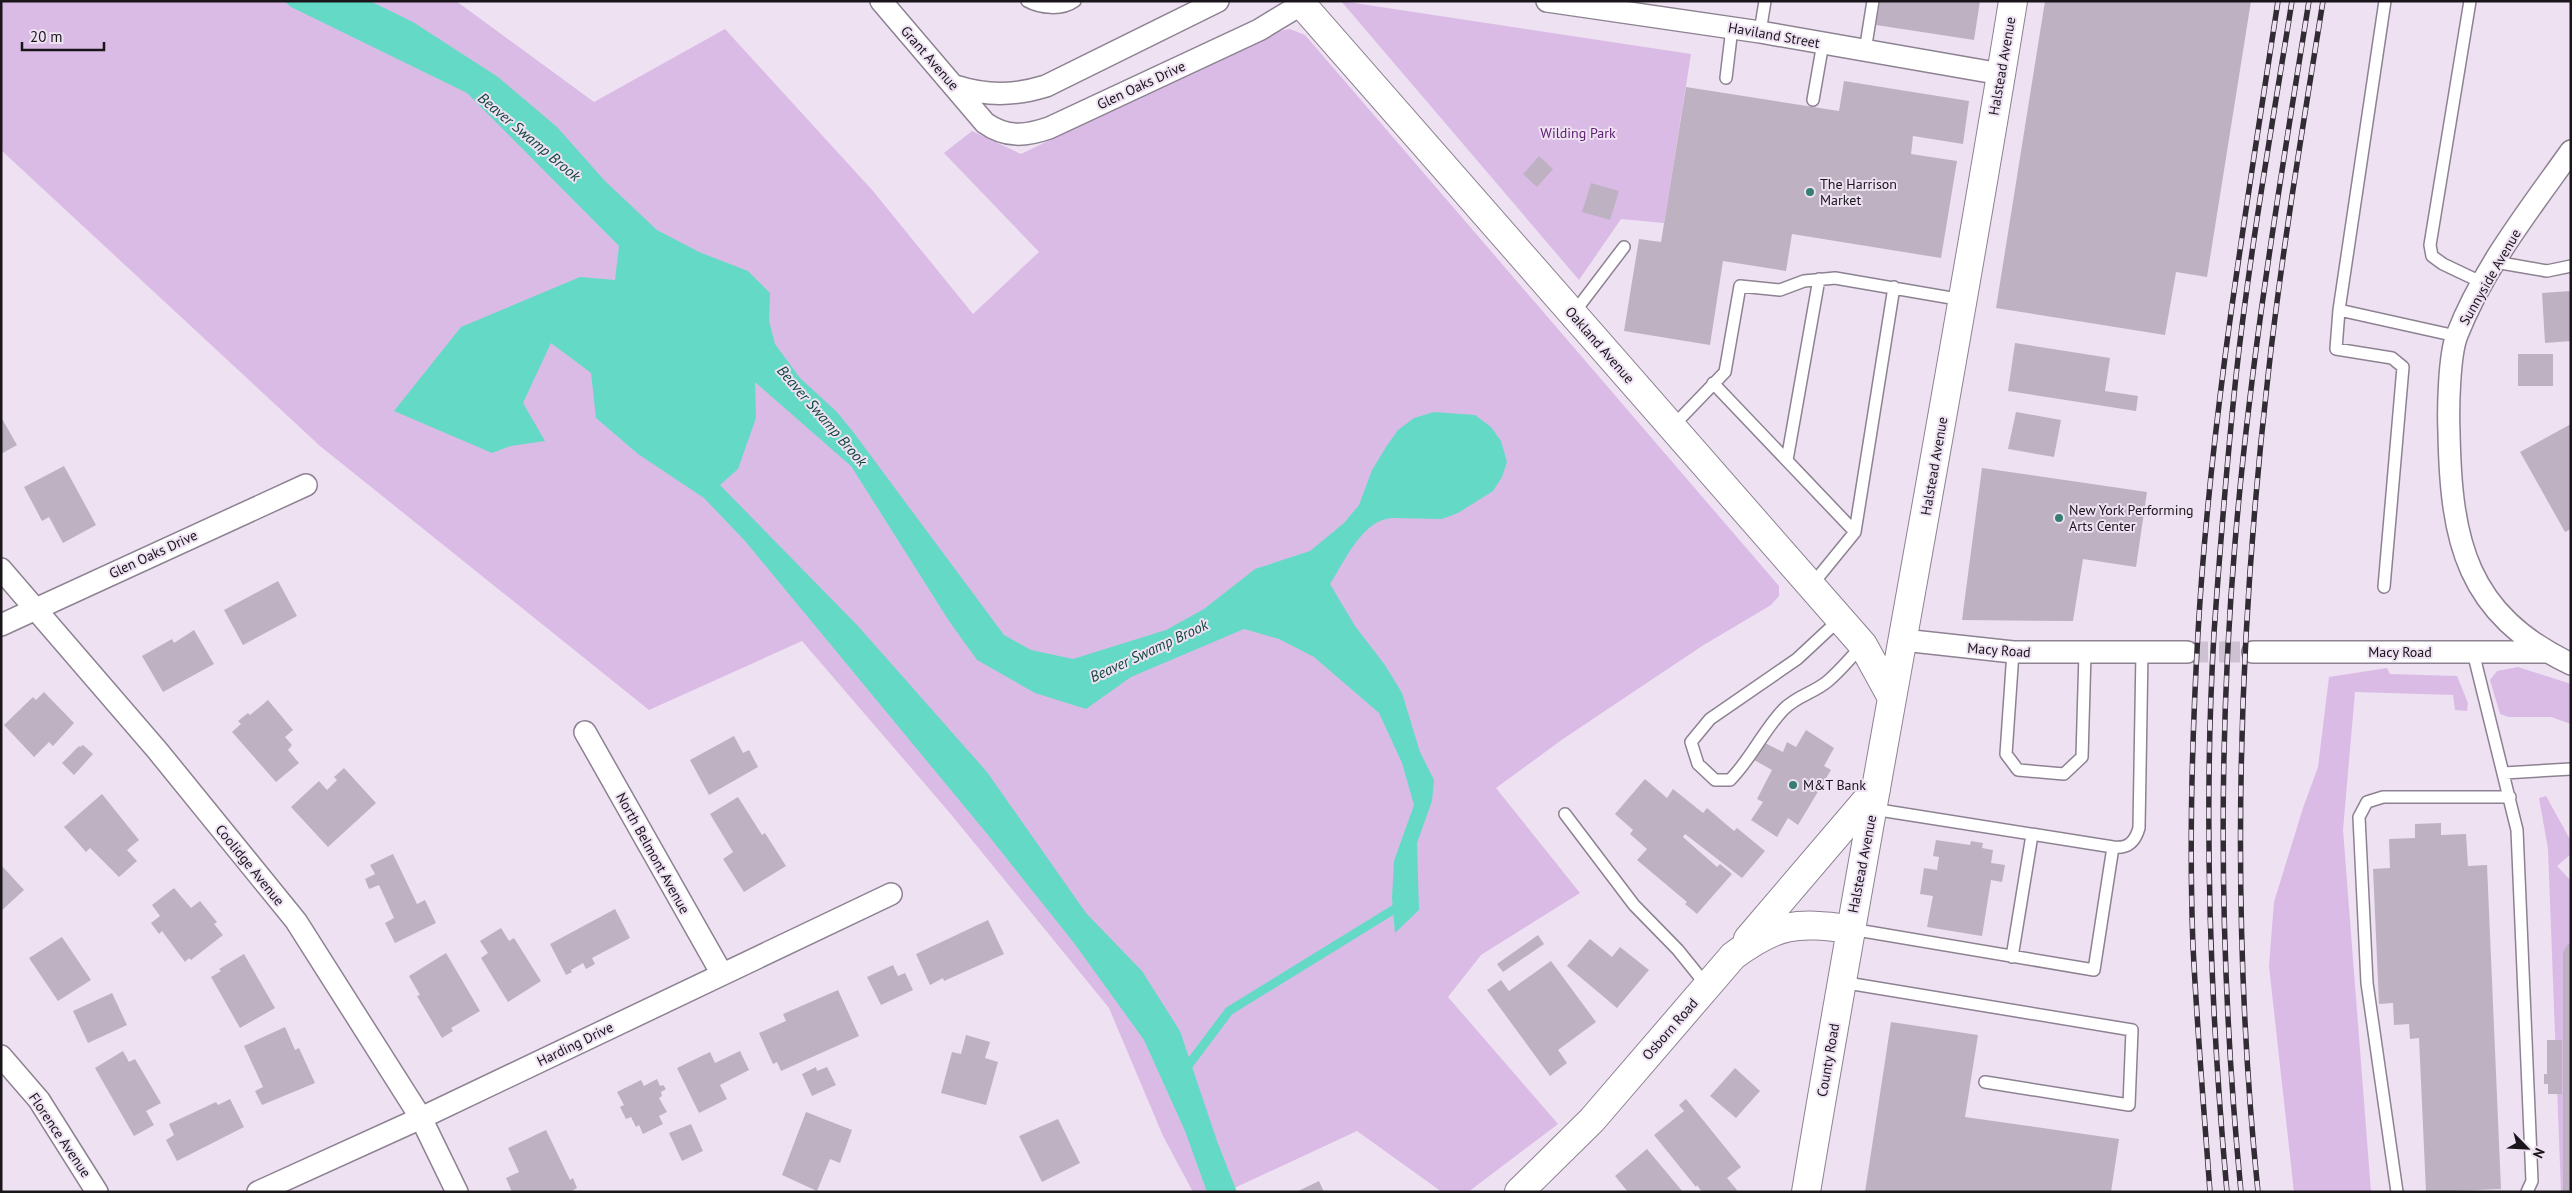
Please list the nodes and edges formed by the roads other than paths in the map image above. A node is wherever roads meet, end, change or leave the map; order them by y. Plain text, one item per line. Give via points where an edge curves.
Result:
1 (881, 1) edge
2 (1027, 1) edge
3 (1075, 1) edge
4 (1218, 1) edge
5 (1546, 1) edge
6 (1766, 1) edge
7 (1873, 1) edge
8 (2013, 1) edge
9 (2385, 1) edge
10 (2470, 1) edge
11 (1300, 3) edge
12 (1732, 28) junction
13 (1760, 32) junction
14 (1823, 43) junction
15 (1865, 51) junction
16 (2001, 74) junction
17 (1726, 78) dead end
18 (954, 86) junction
19 (1813, 100) dead end
20 (980, 115) joint
21 (2571, 151) edge
22 (1624, 247) dead end
23 (2495, 262) junction
24 (2571, 266) edge
25 (1819, 280) junction
26 (2483, 283) junction
27 (1894, 287) junction
28 (1963, 300) junction
29 (2339, 310) junction
30 (1573, 314) junction
31 (2456, 336) junction
32 (1713, 383) junction
33 (1672, 427) junction
34 (1787, 460) junction
35 (306, 484) dead end
36 (1856, 532) junction
37 (1, 568) edge
38 (1811, 586) junction
39 (2384, 587) dead end
40 (36, 608) junction
41 (1840, 619) junction
42 (1, 625) edge
43 (1902, 640) junction
44 (1863, 645) junction
45 (2013, 652) junction
46 (2085, 652) junction
47 (2142, 652) junction
48 (2186, 652) tunnel mouth
49 (2253, 652) tunnel mouth
50 (2473, 652) junction
51 (2546, 652) junction
52 (2571, 664) edge
53 (1891, 696) junction
54 (585, 732) dead end
55 (2571, 769) edge
56 (2504, 773) junction
57 (2510, 797) junction
58 (1875, 799) junction
59 (1565, 814) dead end
60 (2032, 835) junction
61 (2113, 847) junction
62 (891, 894) dead end
63 (1850, 929) junction
64 (1733, 956) junction
65 (2012, 957) junction
66 (722, 974) junction
67 (1841, 982) junction
68 (1707, 986) junction
69 (1, 1056) edge
70 (1985, 1082) dead end
71 (421, 1118) junction
72 (97, 1192) edge
73 (258, 1192) edge
74 (458, 1192) edge
75 (1519, 1192) edge
76 (1806, 1192) edge
77 (2397, 1192) edge
78 (2527, 1192) edge

1 - 18 street, Grant Avenue
2 - 3 lane via 1040,8
4 - 18 street via 1046,86 1000,95
5 - 12 street, Haviland Street
6 - 13 lane
7 - 15 lane
8 - 16 street, Halstead Avenue
9 - 29 lane
10 - 26 lane via 2430,245 2432,256 2442,264
11 - 20 street, Glen Oaks Drive via 1258,30 1034,133 1017,136 995,130
11 - 30 street, Oakland Avenue
12 - 13 street, Haviland Street
12 - 17 lane
13 - 14 street, Haviland Street
14 - 15 street, Haviland Street
14 - 19 lane
15 - 16 street, Haviland Street
16 - 28 street, Halstead Avenue
18 - 20 street, Grant Avenue
21 - 23 street, Sunnyside Avenue
22 - 30 lane
23 - 24 lane via 2547,271
23 - 26 street, Sunnyside Avenue
25 - 27 lane via 1835,278
25 - 32 lane via 1804,281 1780,290 1740,286 1725,372
25 - 34 lane
26 - 31 street, Sunnyside Avenue
27 - 28 lane
27 - 36 lane
28 - 43 street, Halstead Avenue
29 - 31 lane
29 - 39 lane via 2336,349 2392,358 2404,367
30 - 33 street, Oakland Avenue
31 - 51 street, Sunnyside Avenue via 2449,410 2449,459 2457,529 2477,584 2496,612
32 - 33 lane
32 - 34 lane
33 - 38 street, Oakland Avenue
34 - 36 lane
35 - 40 street, Glen Oaks Drive
36 - 38 lane
37 - 40 street, Coolidge Avenue
38 - 41 street, Oakland Avenue
40 - 42 street, Glen Oaks Drive
40 - 71 street, Coolidge Avenue via 296,921
41 - 44 street, Oakland Avenue
41 - 44 lane via 1797,659 1710,718 1691,742 1698,764 1716,780 1730,780 1784,710 1827,682
43 - 45 street, Macy Road
43 - 53 street, Halstead Avenue
44 - 53 street, Oakland Avenue
45 - 46 street, Macy Road
45 - 46 lane via 2006,754 2018,770 2064,774 2082,757
46 - 47 street, Macy Road
47 - 48 street, Macy Road
47 - 61 lane via 2139,828 2130,845
49 - 50 street, Macy Road
50 - 51 street, Macy Road
50 - 56 lane
51 - 52 street, Sunnyside Avenue
53 - 58 street, Halstead Avenue
54 - 66 street, North Belmont Avenue
55 - 56 lane
56 - 57 lane
57 - 77 lane via 2383,797 2367,802 2359,817 2368,983
57 - 78 lane via 2517,830 2532,1181
58 - 60 lane
58 - 63 street, Halstead Avenue
58 - 64 street
59 - 68 lane via 1634,905 1678,950
60 - 61 lane
60 - 65 lane
61 - 65 lane via 2094,970
62 - 66 street, Harding Drive
63 - 64 street, Osborn Road via 1815,924 1778,928 1756,938
63 - 65 lane
63 - 67 street, County Road
64 - 68 street, Osborn Road
66 - 71 street, Harding Drive
67 - 70 lane via 2132,1030 2129,1104
67 - 76 street, County Road
68 - 75 street, Osborn Road via 1592,1120
69 - 72 street, Florence Avenue via 39,1100
71 - 73 street, Harding Drive
71 - 74 street, Coolidge Avenue

